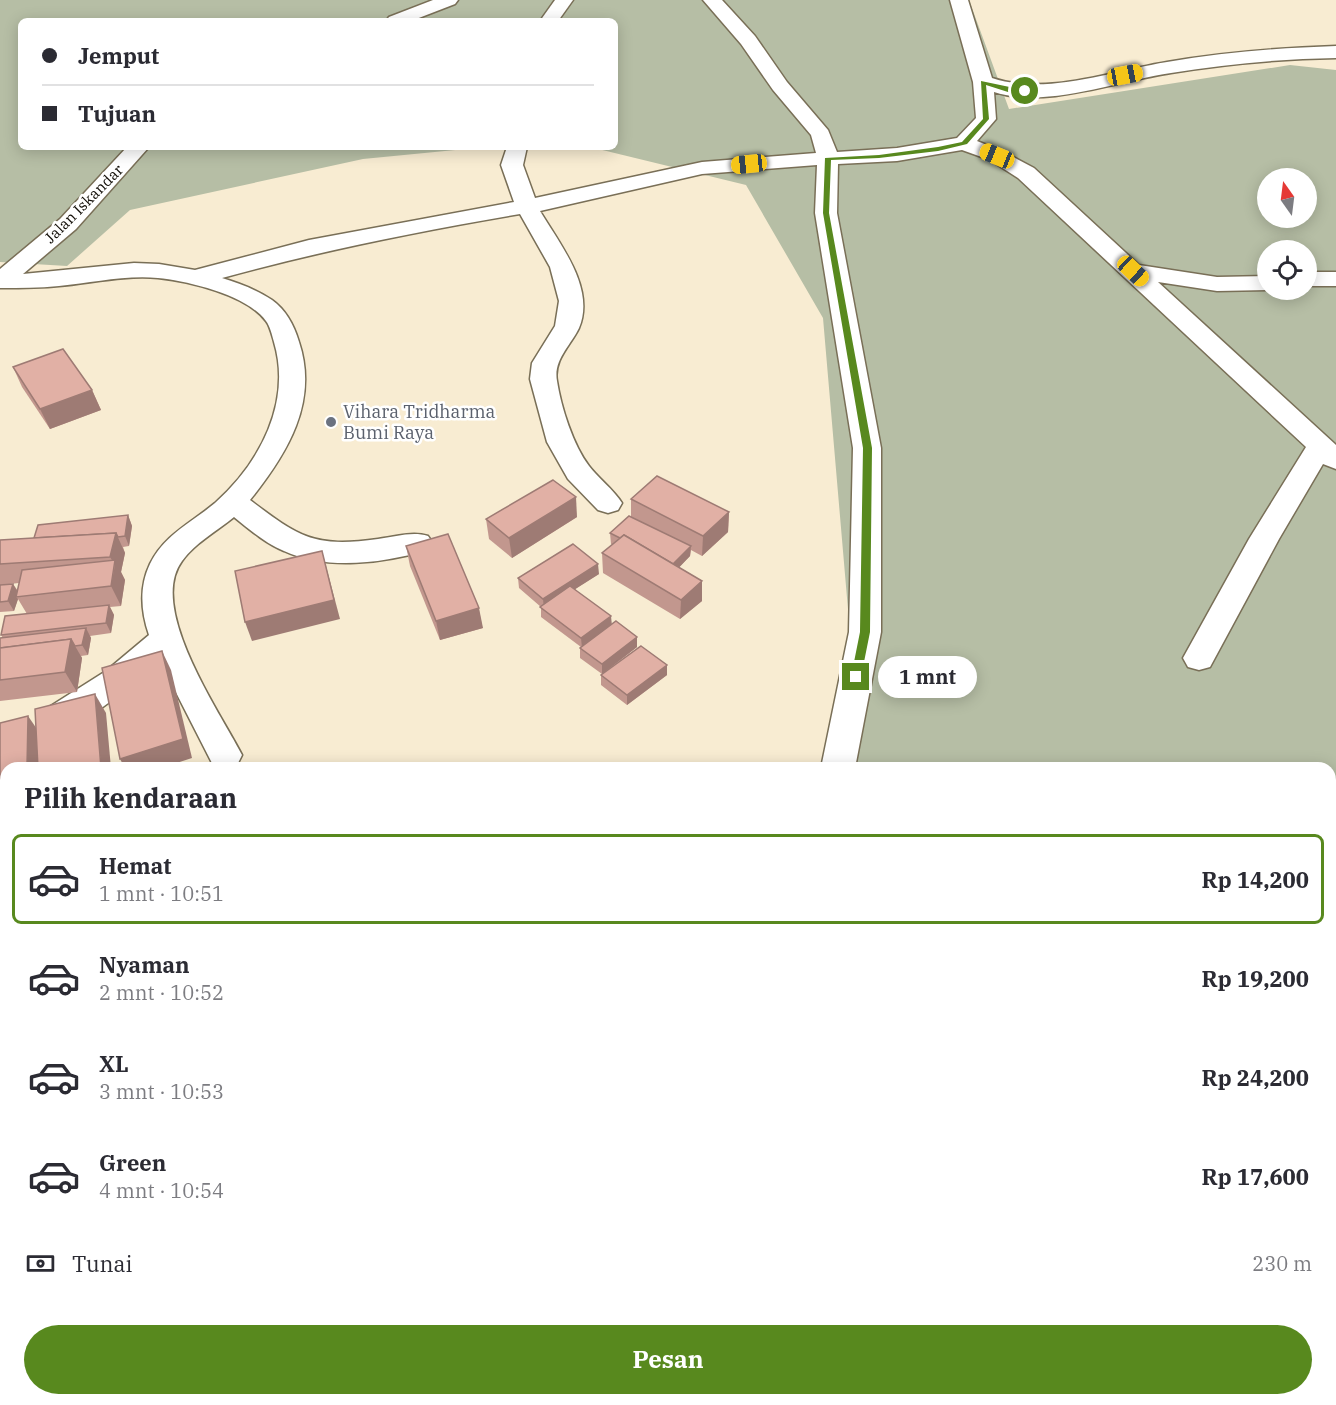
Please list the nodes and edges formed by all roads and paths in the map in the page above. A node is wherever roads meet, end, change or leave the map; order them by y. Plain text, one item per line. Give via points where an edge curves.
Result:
1 (449, 0) edge
2 (564, 0) edge
3 (712, 0) edge
4 (959, 0) edge
5 (403, 18) edge
6 (551, 18) edge
7 (1336, 52) edge
8 (983, 82) junction
9 (964, 143) junction
10 (136, 150) edge
11 (516, 150) edge
12 (828, 158) junction
13 (527, 208) junction
14 (1133, 271) junction
15 (197, 277) junction
16 (1317, 279) edge
17 (1336, 279) edge
18 (0, 281) edge
19 (1257, 283) edge
20 (1328, 452) edge
21 (232, 501) junction
22 (609, 503) dead end
23 (418, 543) edge
24 (165, 639) junction
25 (1199, 658) dead end
26 (32, 730) dead end
27 (225, 755) dead end
28 (839, 762) edge

1 - 5 street
2 - 6 street
3 - 12 street via 821,134
4 - 8 street
7 - 8 street via 1270,54 1169,67 1041,92 1008,90
8 - 9 street via 986,119
9 - 12 street via 879,156
9 - 14 street via 1026,173
10 - 18 street, Jalan Iskandar via 68,224
11 - 13 street via 512,165
12 - 13 street via 702,168
12 - 28 street via 826,213 867,448 865,632
13 - 15 street via 443,220 309,248
13 - 22 street via 562,267 571,301 567,326 545,363 543,379 561,442 578,472
14 - 19 street via 1217,284
14 - 20 street
15 - 18 street via 146,270
15 - 21 street via 252,299 275,316 291,355 294,389 285,426 260,470
16 - 17 street
20 - 25 street via 1264,539
21 - 23 street via 279,536 303,548 349,553
21 - 24 street via 175,547 164,566 157,595
24 - 26 street via 71,712
24 - 27 street

